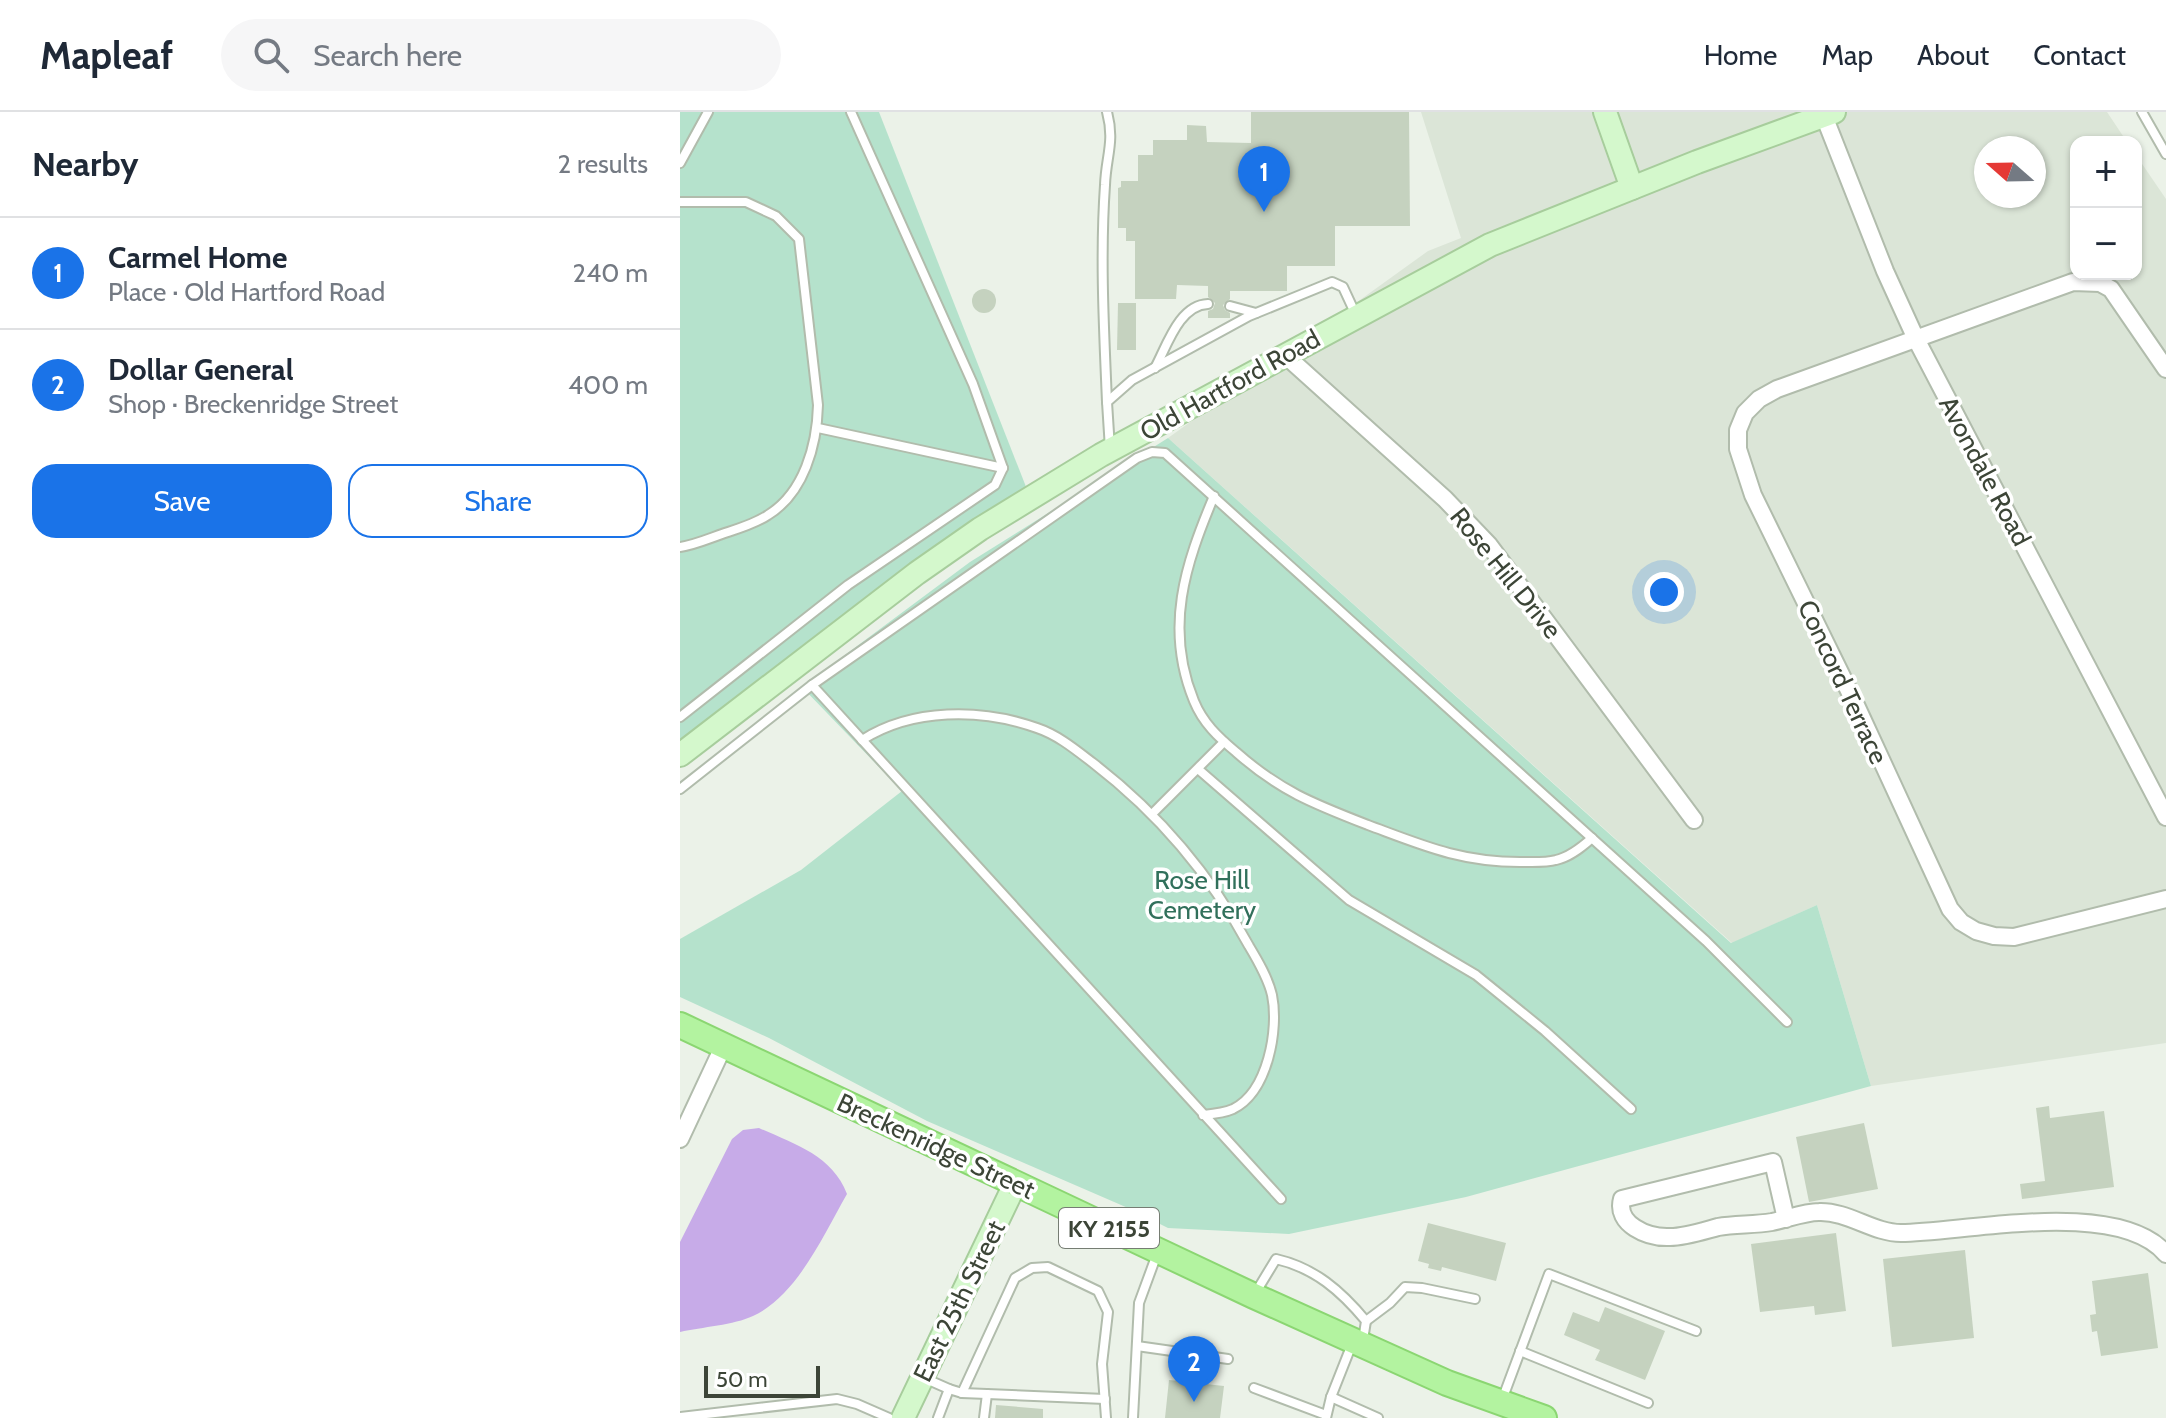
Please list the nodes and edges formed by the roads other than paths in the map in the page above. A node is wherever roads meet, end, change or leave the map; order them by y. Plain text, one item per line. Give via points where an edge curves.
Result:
1 (708, 112) edge
2 (851, 112) edge
3 (1107, 112) edge
4 (1605, 112) edge
5 (2142, 112) edge
6 (1829, 114) edge
7 (2166, 154) edge
8 (680, 163) edge
9 (1632, 188) junction
10 (680, 202) edge
11 (1208, 304) dead end
12 (1230, 306) dead end
13 (1256, 313) junction
14 (1357, 316) junction
15 (1916, 339) junction
16 (1285, 355) junction
17 (1155, 369) junction
18 (2166, 369) edge
19 (1107, 402) junction
20 (818, 428) junction
21 (1111, 450) junction
22 (1003, 468) junction
23 (1214, 496) junction
24 (680, 547) edge
25 (812, 685) junction
26 (680, 717) edge
27 (862, 740) junction
28 (1224, 742) junction
29 (680, 755) edge
30 (1198, 769) junction
31 (680, 789) edge
32 (1152, 814) junction
33 (2166, 817) edge
34 (1694, 820) dead end
35 (1592, 838) junction
36 (2166, 899) edge
37 (1787, 1022) dead end
38 (680, 1025) edge
39 (724, 1045) junction
40 (1631, 1109) dead end
41 (1203, 1115) junction
42 (680, 1139) edge
43 (1015, 1184) junction
44 (1281, 1199) dead end
45 (1786, 1219) junction
46 (1158, 1252) junction
47 (2166, 1254) edge
48 (1254, 1296) junction
49 (1475, 1299) dead end
50 (1696, 1331) dead end
51 (1360, 1336) junction
52 (1137, 1346) junction
53 (1520, 1351) junction
54 (1228, 1359) dead end
55 (922, 1377) junction
56 (1254, 1388) dead end
57 (949, 1389) junction
58 (962, 1393) junction
59 (987, 1394) junction
60 (1331, 1397) junction
61 (1105, 1399) junction
62 (1648, 1403) dead end
63 (779, 1407) junction
64 (1498, 1411) edge
65 (1326, 1416) edge
66 (680, 1417) edge
67 (780, 1418) edge
68 (889, 1418) edge
69 (903, 1418) edge
70 (938, 1418) edge
71 (984, 1418) edge
72 (1106, 1418) edge
73 (1133, 1418) edge
74 (1378, 1418) edge
75 (1544, 1418) edge

1 - 8 lane
2 - 22 lane via 973,384
3 - 19 lane via 1112,132 1105,183
4 - 9 main road
5 - 7 lane
6 - 9 main road, Old Hartford Road
6 - 15 street, Avondale Road via 1885,271
9 - 14 main road, Old Hartford Road via 1490,245
10 - 20 lane via 746,202 776,216 799,239 817,377
11 - 17 lane via 1192,308 1179,322
12 - 13 lane
13 - 14 lane via 1332,282 1343,287
13 - 17 lane
14 - 16 main road, Old Hartford Road
15 - 18 street, Concord Terrace via 2087,281 2111,289
15 - 33 street, Avondale Road
15 - 36 street, Concord Terrace via 1759,399 1738,430 1738,449 1753,495 1940,891 1961,922 1976,931 2014,937
16 - 21 main road, Old Hartford Road
16 - 34 street, Rose Hill Drive via 1489,545
17 - 19 lane
19 - 21 lane
20 - 22 lane
20 - 24 lane via 804,473 769,515
21 - 29 main road, Old Hartford Road via 917,573
22 - 26 lane via 995,485 848,585
23 - 25 lane via 1165,453 1137,458
23 - 28 lane via 1184,577 1179,614 1182,661 1194,702 1208,728
23 - 35 lane
25 - 27 lane
25 - 31 lane
27 - 32 lane via 890,725 931,716 973,715 1038,728 1116,781
27 - 41 lane
28 - 30 lane
28 - 35 lane via 1293,795 1454,856 1495,862 1556,860
30 - 32 lane
30 - 40 lane via 1349,900 1476,975
32 - 41 lane via 1233,915 1272,992 1274,1036 1259,1081 1234,1108
35 - 37 lane
38 - 39 main road, Breckenridge Street / KY 2155
39 - 42 street
39 - 43 main road, Breckenridge Street / KY 2155
41 - 44 lane
43 - 46 main road, Breckenridge Street / KY 2155
43 - 55 main road, East 25th Street
45 - 45 street via 1670,1237 1642,1232 1623,1220 1619,1209 1622,1199 1773,1162
45 - 47 street via 1820,1212 1845,1215 1899,1233 1986,1224 2112,1227 2140,1234
46 - 48 main road, Breckenridge Street / KY 2155
46 - 52 lane via 1139,1303
48 - 51 main road, Breckenridge Street / KY 2155
48 - 51 lane via 1276,1259 1296,1264 1343,1293
49 - 51 lane via 1405,1287
50 - 53 lane via 1549,1274
51 - 60 lane
51 - 64 main road, Breckenridge Street / KY 2155
52 - 54 lane
52 - 73 lane
53 - 62 lane
53 - 64 lane
55 - 57 lane
55 - 69 main road, East 25th Street
56 - 65 lane
57 - 58 lane
57 - 70 lane
58 - 59 lane
58 - 61 lane via 1015,1278 1032,1268 1048,1267 1098,1291 1108,1312 1102,1364
59 - 61 lane
59 - 71 lane
60 - 65 lane
60 - 74 lane
61 - 72 lane
63 - 66 lane
63 - 67 lane
63 - 68 lane via 837,1399
64 - 75 main road, Breckenridge Street / KY 2155

